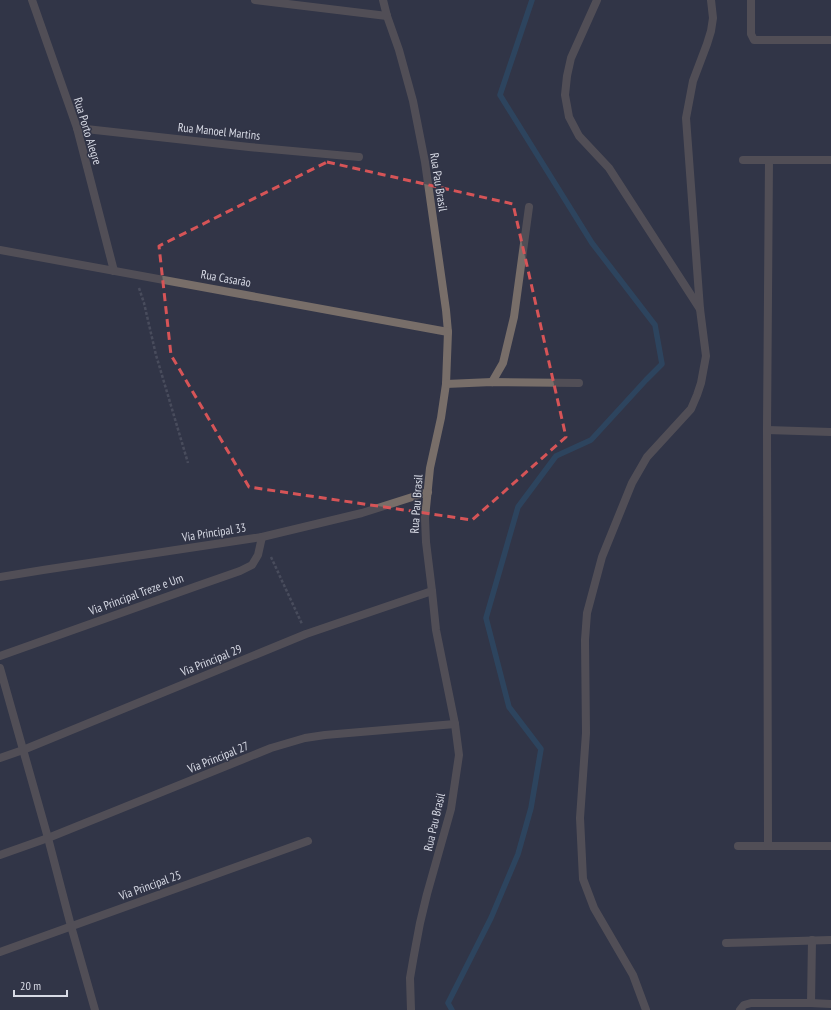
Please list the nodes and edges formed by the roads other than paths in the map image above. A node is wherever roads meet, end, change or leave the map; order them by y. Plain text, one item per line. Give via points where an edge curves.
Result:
1 (32, 0) edge
2 (255, 0) edge
3 (383, 0) edge
4 (597, 0) edge
5 (712, 0) edge
6 (751, 0) edge
7 (387, 16) junction
8 (831, 40) edge
9 (76, 128) junction
10 (359, 156) dead end
11 (743, 160) dead end
12 (769, 160) junction
13 (831, 160) edge
14 (529, 207) dead end
15 (0, 250) edge
16 (114, 271) junction
17 (700, 309) junction
18 (448, 332) junction
19 (492, 382) junction
20 (579, 383) dead end
21 (446, 384) junction
22 (767, 430) junction
23 (831, 432) edge
24 (428, 492) junction
25 (262, 537) junction
26 (0, 577) edge
27 (432, 590) junction
28 (0, 656) edge
29 (0, 668) edge
30 (455, 724) junction
31 (23, 750) junction
32 (0, 758) edge
33 (48, 838) junction
34 (308, 841) dead end
35 (738, 846) dead end
36 (768, 846) junction
37 (831, 846) edge
38 (0, 855) edge
39 (71, 926) junction
40 (812, 940) junction
41 (831, 940) edge
42 (726, 943) dead end
43 (0, 952) edge
44 (811, 1003) junction
45 (831, 1004) edge
46 (95, 1010) edge
47 (411, 1010) edge
48 (646, 1010) edge
49 (740, 1010) edge

1 - 9 street, Rua Porto Alegre
2 - 7 street
3 - 7 street, Rua Pau Brasil
4 - 17 street via 571,58 565,94 569,117 579,136 609,168
5 - 17 street via 711,30 693,81 686,118
6 - 8 street via 751,34 754,40
7 - 18 street, Rua Pau Brasil via 413,101 425,162
9 - 10 street, Rua Manoel Martins
9 - 16 street, Rua Porto Alegre
11 - 12 street
12 - 13 street
12 - 22 street
14 - 19 street via 514,317 503,363
15 - 16 street, Rua Casarão
16 - 18 street, Rua Casarão
17 - 48 street via 706,356 697,395 691,409 647,457 632,483 602,557 587,613 584,640 586,733 580,818 583,879 594,908 632,975
18 - 21 street, Rua Pau Brasil
19 - 20 street
19 - 21 street
21 - 24 street, Rua Pau Brasil
22 - 23 street
22 - 36 street
24 - 25 street, Via Principal 33 via 362,513
24 - 27 street, Rua Pau Brasil via 425,518
25 - 26 street, Via Principal 33
25 - 28 street, Via Principal Treze e Um via 258,555 252,565 240,571
27 - 30 street, Rua Pau Brasil via 436,630
27 - 31 street, Via Principal 29 via 306,634
29 - 31 street
30 - 33 street, Via Principal 27 via 305,738 271,748
30 - 47 street, Rua Pau Brasil via 459,755 451,809 419,930 410,978
31 - 32 street, Via Principal 29
31 - 33 street
33 - 38 street, Via Principal 27
33 - 39 street
34 - 39 street, Via Principal 25
35 - 36 street
36 - 37 street
39 - 43 street, Via Principal 25
39 - 46 street
40 - 41 street
40 - 42 street
40 - 44 street
44 - 45 street
44 - 49 street via 751,1003 744,1005

